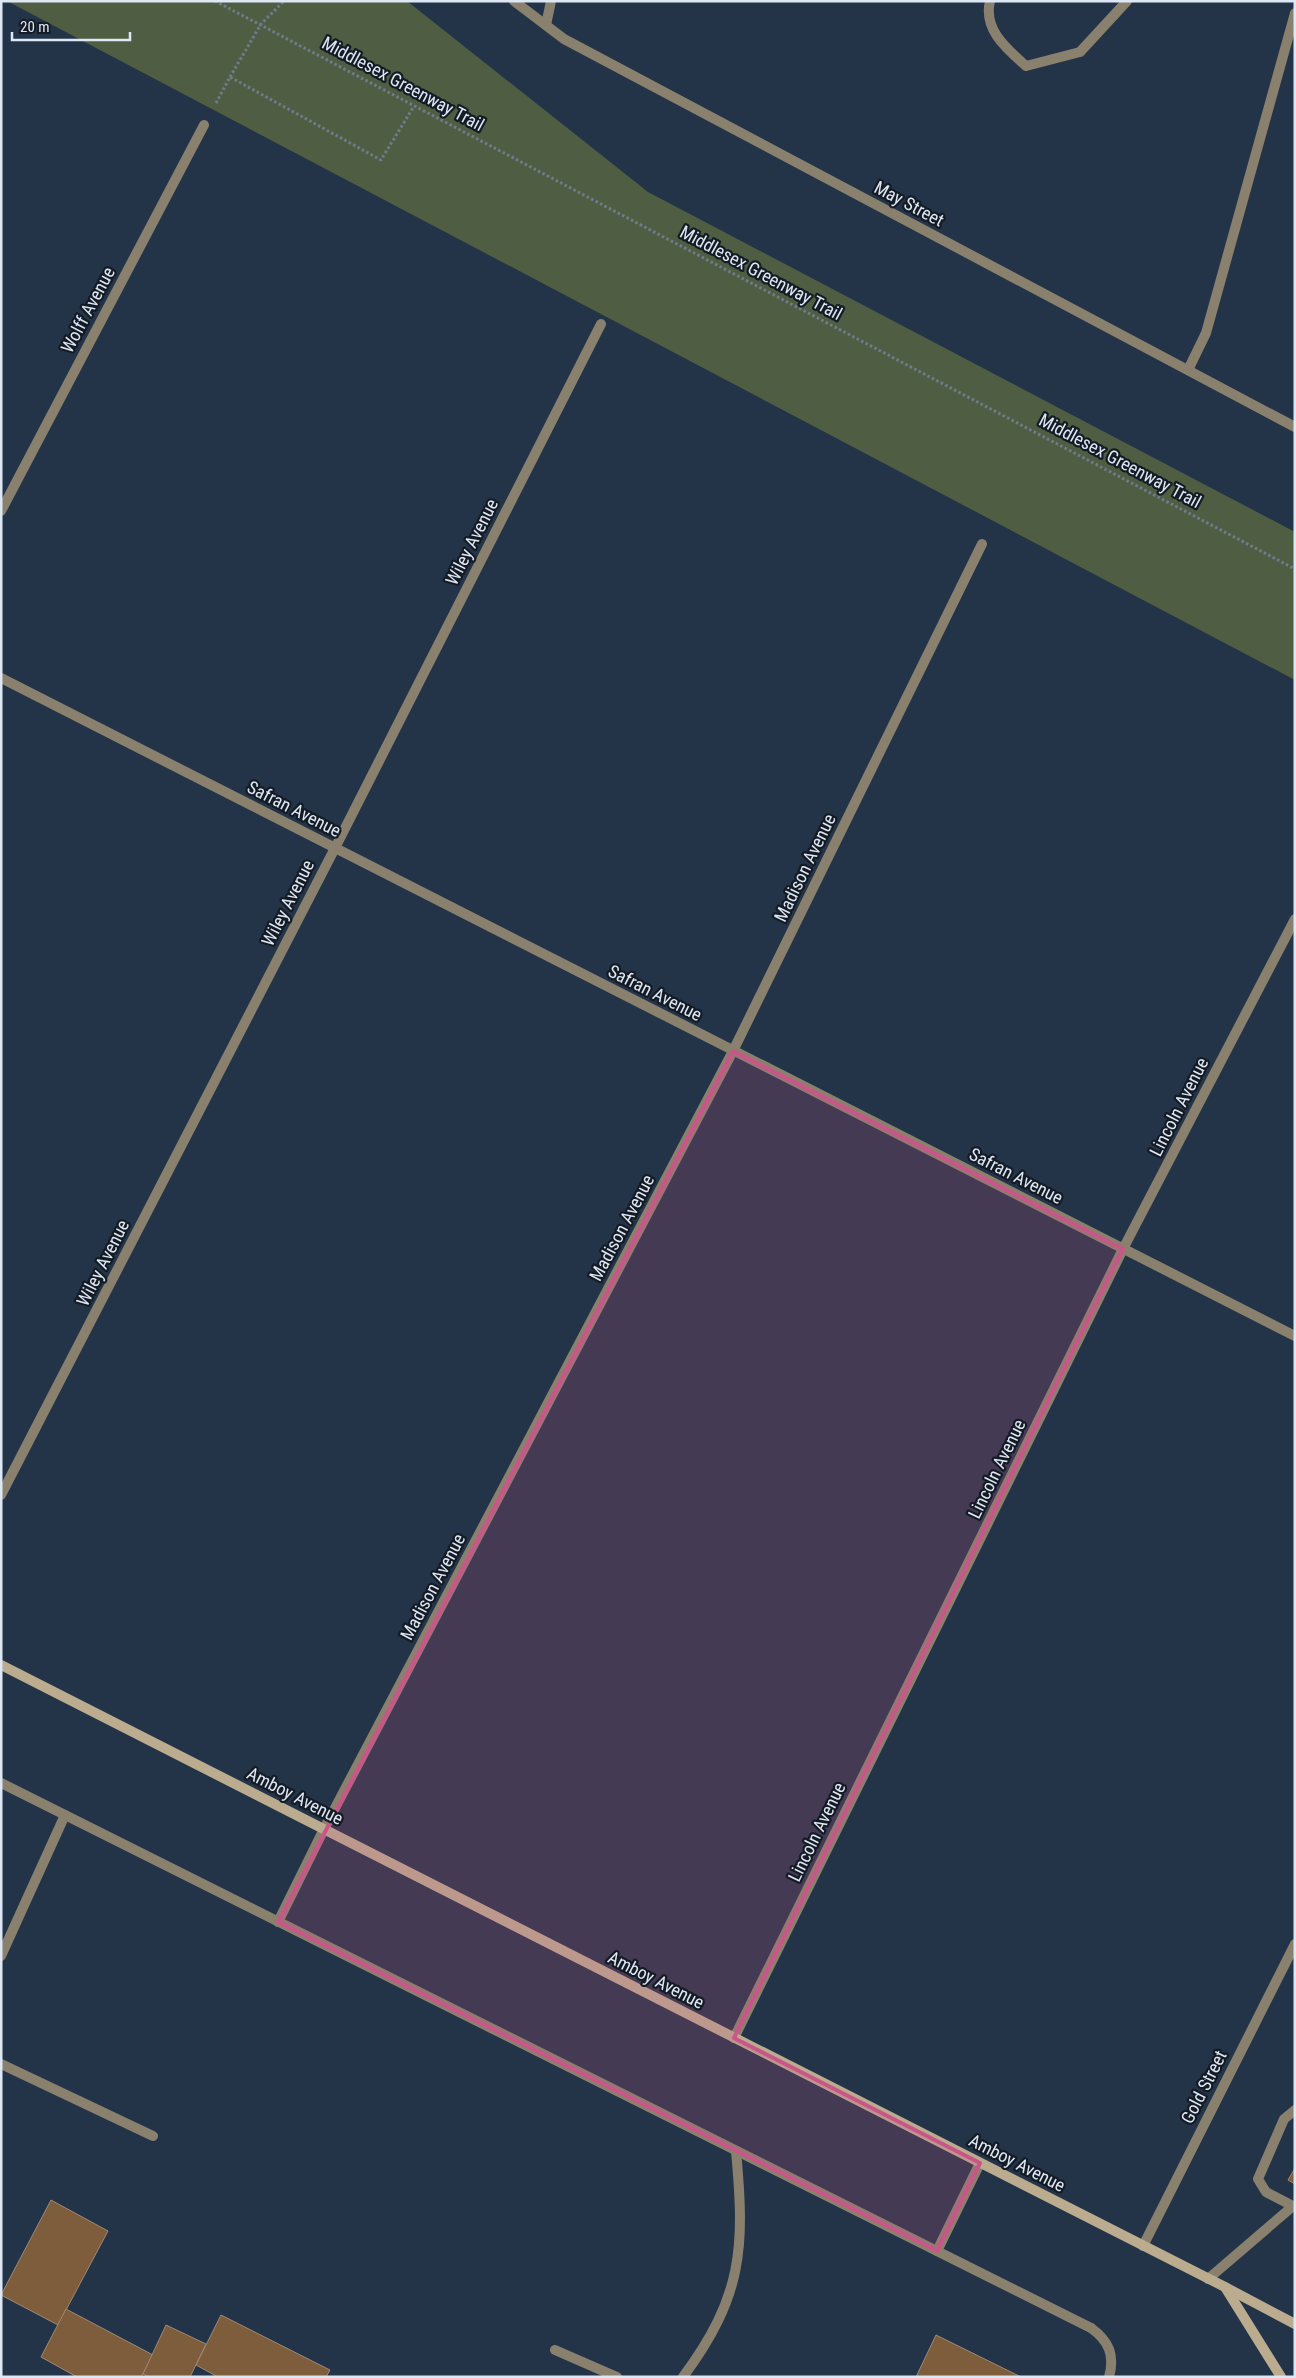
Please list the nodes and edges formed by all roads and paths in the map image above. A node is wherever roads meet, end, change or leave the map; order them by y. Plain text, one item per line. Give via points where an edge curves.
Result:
1 (215, 1) edge
2 (284, 1) edge
3 (514, 1) edge
4 (551, 1) edge
5 (990, 1) edge
6 (1127, 1) edge
7 (1295, 12) edge
8 (261, 24) junction
9 (546, 25) junction
10 (230, 77) junction
11 (414, 106) junction
12 (204, 125) joint
13 (601, 324) dead end
14 (1188, 370) junction
15 (1295, 427) edge
16 (1, 512) edge
17 (982, 544) dead end
18 (1295, 569) edge
19 (1, 678) edge
20 (335, 848) junction
21 (1295, 919) edge
22 (733, 1051) junction
23 (1123, 1249) junction
24 (1295, 1336) edge
25 (1, 1494) edge
26 (1, 1665) edge
27 (1, 1783) edge
28 (65, 1815) junction
29 (324, 1829) junction
30 (278, 1922) junction
31 (1295, 1944) edge
32 (1, 1956) edge
33 (734, 2038) junction
34 (1, 2064) edge
35 (1295, 2110) edge
36 (153, 2136) dead end
37 (736, 2151) junction
38 (980, 2163) junction
39 (1294, 2206) edge
40 (1143, 2246) junction
41 (936, 2251) junction
42 (1208, 2279) junction
43 (1225, 2287) junction
44 (1295, 2324) edge
45 (554, 2350) dead end
46 (617, 2377) edge
47 (683, 2377) edge
48 (1109, 2377) edge
49 (1281, 2377) edge

1 - 8 path, Middlesex Greenway Trail
2 - 8 path
3 - 9 street, May Street
4 - 9 street
5 - 6 street via 988,10 997,40 1026,66 1080,52
7 - 14 street via 1206,333
8 - 10 path
8 - 11 path, Middlesex Greenway Trail
9 - 14 street, May Street via 564,39
10 - 11 path via 381,160
10 - 12 path
11 - 18 path, Middlesex Greenway Trail
12 - 16 street, Wolff Avenue
13 - 20 street, Wiley Avenue
14 - 15 street, May Street
17 - 22 street, Madison Avenue
19 - 20 street, Safran Avenue
20 - 22 street, Safran Avenue
20 - 25 street, Wiley Avenue
21 - 23 street, Lincoln Avenue
22 - 23 street, Safran Avenue
22 - 29 street, Madison Avenue
23 - 24 street, Safran Avenue
23 - 33 street, Lincoln Avenue
26 - 29 street, Amboy Avenue
27 - 28 street
28 - 30 street
28 - 32 street
29 - 30 street, Madison Avenue
29 - 33 street, Amboy Avenue
30 - 37 street
31 - 40 street, Gold Street
33 - 38 street, Amboy Avenue
34 - 36 street
35 - 39 street via 1284,2119 1258,2179 1266,2192
37 - 41 street
37 - 47 street via 741,2201 738,2265 726,2307 704,2348
38 - 40 street, Amboy Avenue
38 - 41 street
39 - 42 street
40 - 42 street, Amboy Avenue
41 - 48 street via 1103,2336 1112,2358
42 - 43 street, Amboy Avenue
43 - 44 street, Amboy Avenue
43 - 49 street
45 - 46 street

